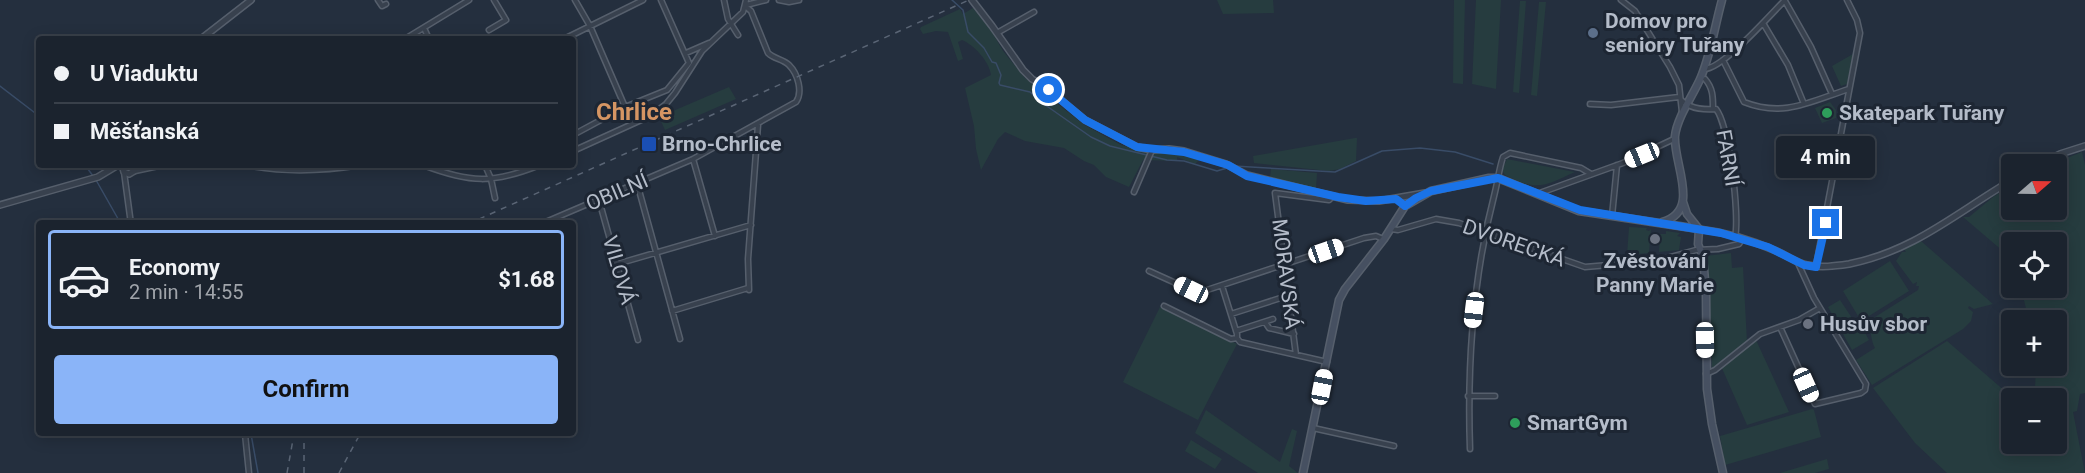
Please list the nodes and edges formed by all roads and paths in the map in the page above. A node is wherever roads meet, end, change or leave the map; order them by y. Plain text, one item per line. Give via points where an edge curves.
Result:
1 (251, 0) edge
2 (378, 0) edge
3 (468, 0) edge
4 (494, 0) edge
5 (575, 0) edge
6 (643, 0) edge
7 (661, 0) edge
8 (724, 0) edge
9 (746, 0) edge
10 (766, 0) edge
11 (779, 0) edge
12 (799, 0) edge
13 (972, 0) edge
14 (1622, 0) edge
15 (1722, 0) edge
16 (1785, 0) edge
17 (1847, 0) edge
18 (386, 4) dead end
19 (745, 6) junction
20 (1034, 12) dead end
21 (731, 23) junction
22 (1763, 23) junction
23 (590, 26) junction
24 (424, 28) junction
25 (489, 30) dead end
26 (998, 33) junction
27 (738, 35) dead end
28 (205, 36) edge
29 (410, 36) edge
30 (428, 36) edge
31 (570, 36) edge
32 (710, 43) junction
33 (686, 53) junction
34 (1723, 60) junction
35 (1703, 74) junction
36 (1849, 89) junction
37 (1832, 94) junction
38 (1679, 97) junction
39 (1590, 104) dead end
40 (1688, 104) junction
41 (1804, 104) junction
42 (625, 107) junction
43 (1713, 109) junction
44 (1683, 116) junction
45 (758, 124) junction
46 (576, 133) edge
47 (1675, 139) junction
48 (2085, 146) edge
49 (576, 150) edge
50 (1152, 150) junction
51 (2060, 154) edge
52 (693, 159) junction
53 (1617, 165) junction
54 (122, 168) edge
55 (267, 168) edge
56 (338, 168) edge
57 (432, 168) edge
58 (486, 168) edge
59 (532, 168) edge
60 (135, 169) edge
61 (1591, 174) junction
62 (1498, 178) junction
63 (491, 179) junction
64 (637, 183) junction
65 (2001, 187) edge
66 (127, 190) junction
67 (1134, 192) dead end
68 (1425, 193) junction
69 (1537, 194) junction
70 (1333, 196) junction
71 (495, 198) dead end
72 (1394, 199) junction
73 (599, 200) junction
74 (1683, 202) junction
75 (0, 205) edge
76 (1405, 206) junction
77 (1612, 216) junction
78 (131, 220) edge
79 (551, 220) edge
80 (1657, 223) junction
81 (752, 225) junction
82 (1391, 228) junction
83 (1699, 229) junction
84 (1484, 232) junction
85 (715, 236) junction
86 (1735, 237) junction
87 (1384, 239) junction
88 (1742, 239) junction
89 (1699, 250) junction
90 (656, 253) junction
91 (1798, 262) junction
92 (617, 264) junction
93 (1285, 265) junction
94 (1806, 265) junction
95 (1816, 267) junction
96 (1149, 271) dead end
97 (1802, 273) junction
98 (1222, 286) junction
99 (1290, 295) junction
100 (1164, 306) dead end
101 (1820, 308) junction
102 (672, 311) junction
103 (1231, 314) junction
104 (1273, 320) dead end
105 (1265, 322) junction
106 (1780, 327) junction
107 (1236, 331) junction
108 (1294, 334) junction
109 (1237, 338) junction
110 (680, 339) dead end
111 (638, 340) dead end
112 (1296, 355) junction
113 (1327, 362) junction
114 (1706, 374) junction
115 (1468, 396) junction
116 (1495, 396) dead end
117 (1313, 428) junction
118 (245, 436) edge
119 (1394, 446) dead end
120 (1470, 449) dead end
121 (249, 473) edge
122 (1303, 473) edge
123 (1724, 473) edge

1 - 28 street
2 - 18 street via 382,6
3 - 24 street
4 - 25 street via 506,20
5 - 23 street
6 - 23 street
7 - 33 street
8 - 21 street
9 - 19 street
10 - 19 street
11 - 12 street
13 - 26 street
14 - 38 street via 1635,11 1670,67 1680,85
15 - 35 main road
16 - 22 street
16 - 37 street
17 - 36 street via 1860,29
19 - 21 street
19 - 45 street, OBILNÍ via 751,11 768,53 788,64 800,91 797,100
20 - 26 street
21 - 27 street
21 - 32 street
22 - 34 street
22 - 41 street via 1788,65
23 - 31 street
23 - 42 street
24 - 29 street
24 - 30 street
26 - 50 street via 1032,79 1085,120 1121,141
32 - 33 street
32 - 49 street via 657,112
33 - 42 street via 690,62 667,90
34 - 35 street
34 - 41 street via 1744,102 1772,110
35 - 40 main road
35 - 43 street via 1713,93
36 - 37 street
36 - 95 street
37 - 41 street
38 - 39 street
38 - 40 street
38 - 44 street
40 - 43 street, FARNÍ via 1702,111
40 - 44 main road
42 - 46 street
43 - 86 street, FARNÍ via 1726,133 1737,224
44 - 47 main road
45 - 52 street, OBILNÍ
45 - 81 street
47 - 53 street
47 - 74 main road
48 - 51 street
50 - 67 street
50 - 70 street via 1169,149 1199,156 1247,176
52 - 64 street, OBILNÍ
52 - 85 street
53 - 61 street
53 - 77 street
54 - 60 street
54 - 66 street
54 - 75 street
55 - 56 street
57 - 63 street via 463,178
58 - 63 street
59 - 63 street
60 - 66 street
61 - 62 street via 1581,168 1510,153 1503,157
61 - 69 street
62 - 68 main road
62 - 69 main road
62 - 84 street
63 - 71 street
64 - 73 street, OBILNÍ
64 - 90 street
65 - 95 street via 1917,240 1874,257
66 - 78 street
68 - 72 street
68 - 76 main road
69 - 77 main road via 1566,207
70 - 72 street via 1366,201
70 - 93 street, MORAVSKÁ via 1329,200 1275,194
72 - 76 street
73 - 79 street, OBILNÍ
73 - 92 street, VILOVÁ
74 - 80 main road via 1677,216
74 - 83 main road
76 - 82 main road
77 - 80 main road
80 - 83 main road
81 - 85 street
81 - 102 street via 748,289
82 - 84 street, DVORECKÁ via 1398,230 1436,219
82 - 87 main road
83 - 86 street
83 - 89 main road
84 - 89 street, DVORECKÁ via 1585,267 1656,261
84 - 115 street via 1470,342
85 - 90 street
86 - 88 street
87 - 93 street via 1364,238
87 - 113 main road via 1341,296
88 - 89 street, DVORECKÁ via 1739,244 1723,249
88 - 91 street
89 - 114 main road via 1706,293
90 - 92 street
90 - 102 street
91 - 94 street
91 - 97 street
92 - 111 street, VILOVÁ
93 - 98 street
93 - 99 street, MORAVSKÁ
94 - 95 street
94 - 97 street
96 - 98 street via 1199,292
97 - 101 street
98 - 103 street
99 - 103 street
99 - 108 street, MORAVSKÁ
100 - 109 street via 1233,340
101 - 106 street
101 - 106 street via 1866,384 1861,393 1815,404
102 - 110 street
103 - 107 street
104 - 105 street
105 - 107 street
105 - 108 street via 1269,328
106 - 114 street via 1760,334
107 - 109 street
108 - 112 street, MORAVSKÁ
109 - 112 street via 1240,342
112 - 113 street
113 - 117 main road
114 - 123 main road
115 - 116 street
115 - 120 street
117 - 119 street
117 - 122 main road
118 - 121 street

